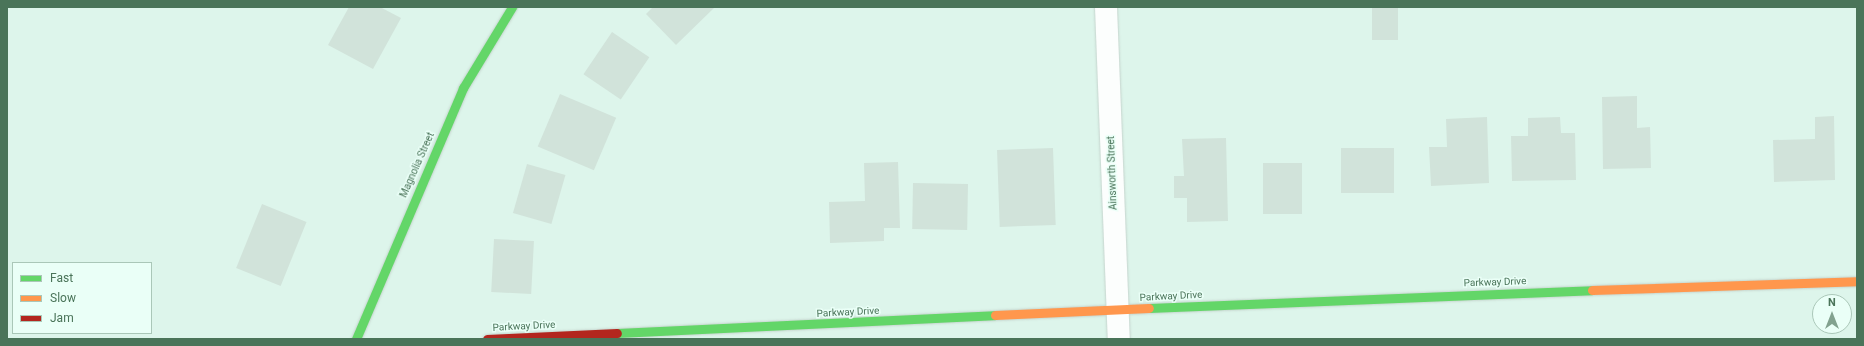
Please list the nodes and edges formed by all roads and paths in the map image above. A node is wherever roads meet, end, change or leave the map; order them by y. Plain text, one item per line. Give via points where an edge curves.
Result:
1 (512, 7) edge
2 (1106, 7) edge
3 (1857, 281) edge
4 (1116, 310) junction
5 (356, 339) edge
6 (487, 339) edge
7 (1119, 339) edge

1 - 5 street, Magnolia Street via 463,88
2 - 4 street, Ainsworth Street
3 - 4 street, Parkway Drive via 1392,296
4 - 6 street, Parkway Drive
4 - 7 street, Ainsworth Street

